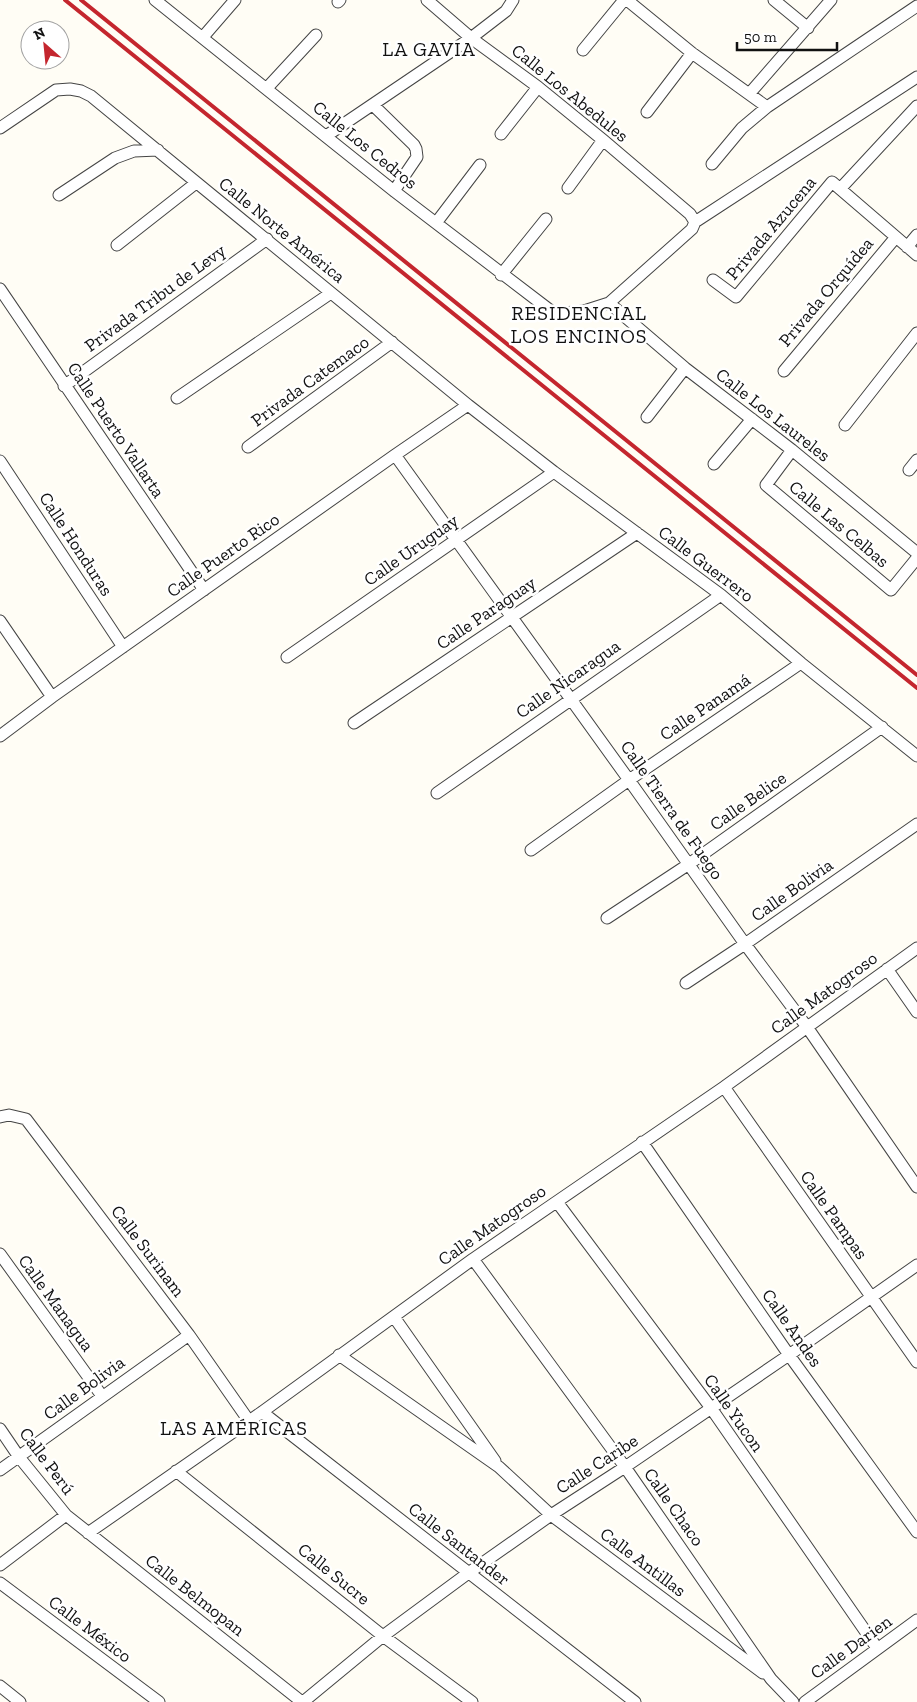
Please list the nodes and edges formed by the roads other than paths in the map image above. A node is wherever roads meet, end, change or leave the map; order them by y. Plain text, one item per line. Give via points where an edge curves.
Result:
1 (155, 0) edge
2 (235, 0) edge
3 (427, 0) edge
4 (513, 0) edge
5 (625, 0) edge
6 (774, 0) edge
7 (831, 0) edge
8 (917, 6) edge
9 (808, 28) junction
10 (316, 35) dead end
11 (203, 37) junction
12 (471, 38) junction
13 (583, 50) dead end
14 (692, 53) junction
15 (917, 77) edge
16 (538, 87) junction
17 (267, 88) junction
18 (749, 94) junction
19 (373, 105) junction
20 (917, 106) edge
21 (767, 107) junction
22 (647, 112) dead end
23 (0, 128) edge
24 (501, 134) dead end
25 (326, 136) junction
26 (603, 140) junction
27 (158, 150) junction
28 (712, 164) dead end
29 (480, 165) dead end
30 (196, 183) junction
31 (836, 185) junction
32 (568, 188) dead end
33 (394, 190) junction
34 (59, 195) dead end
35 (693, 218) junction
36 (546, 219) dead end
37 (436, 223) junction
38 (917, 235) edge
39 (896, 236) junction
40 (267, 239) junction
41 (117, 245) dead end
42 (907, 246) junction
43 (917, 255) edge
44 (501, 275) junction
45 (713, 280) dead end
46 (0, 289) edge
47 (331, 292) junction
48 (609, 303) junction
49 (917, 333) edge
50 (392, 342) junction
51 (685, 368) junction
52 (784, 371) dead end
53 (64, 386) junction
54 (178, 398) dead end
55 (468, 405) junction
56 (647, 417) dead end
57 (752, 419) junction
58 (845, 425) dead end
59 (248, 447) dead end
60 (792, 450) junction
61 (395, 455) junction
62 (917, 460) edge
63 (0, 461) edge
64 (714, 464) dead end
65 (910, 470) dead end
66 (554, 472) junction
67 (637, 533) junction
68 (456, 540) junction
69 (917, 553) edge
70 (917, 558) edge
71 (204, 590) junction
72 (720, 595) junction
73 (512, 617) junction
74 (0, 621) edge
75 (123, 647) junction
76 (288, 657) dead end
77 (801, 663) junction
78 (52, 697) junction
79 (571, 699) junction
80 (354, 723) dead end
81 (882, 727) junction
82 (0, 736) edge
83 (917, 756) edge
84 (629, 780) junction
85 (437, 793) dead end
86 (917, 824) edge
87 (531, 850) dead end
88 (689, 864) junction
89 (608, 918) dead end
90 (745, 944) junction
91 (917, 948) edge
92 (887, 968) junction
93 (686, 983) dead end
94 (917, 1012) edge
95 (807, 1027) junction
96 (724, 1087) junction
97 (4, 1116) edge
98 (642, 1142) junction
99 (917, 1186) edge
100 (557, 1202) junction
101 (0, 1254) edge
102 (473, 1258) junction
103 (917, 1264) edge
104 (871, 1298) junction
105 (394, 1317) junction
106 (189, 1334) junction
107 (339, 1355) junction
108 (789, 1355) junction
109 (917, 1362) edge
110 (102, 1396) junction
111 (711, 1408) junction
112 (262, 1412) junction
113 (249, 1420) junction
114 (0, 1429) edge
115 (19, 1456) junction
116 (500, 1467) junction
117 (625, 1467) junction
118 (0, 1470) edge
119 (176, 1471) junction
120 (66, 1515) junction
121 (551, 1515) junction
122 (917, 1532) edge
123 (88, 1533) junction
124 (0, 1565) edge
125 (468, 1574) junction
126 (0, 1583) edge
127 (917, 1620) edge
128 (383, 1636) junction
129 (877, 1648) junction
130 (771, 1679) junction
131 (0, 1686) edge
132 (20, 1702) edge
133 (159, 1702) edge
134 (303, 1702) edge
135 (472, 1702) edge
136 (635, 1702) edge
137 (793, 1702) edge
138 (805, 1702) edge

1 - 11 street, Calle Los Cedros
2 - 11 street
3 - 12 street, Calle Los Abedules
4 - 12 street via 506,11
5 - 13 street
5 - 14 street
6 - 9 street
7 - 9 street
8 - 21 street
9 - 18 street
10 - 17 street
11 - 17 street, Calle Los Cedros
12 - 16 street, Calle Los Abedules
12 - 19 street
14 - 18 street
14 - 22 street
15 - 35 street
16 - 24 street
16 - 26 street, Calle Los Abedules
17 - 25 street, Calle Los Cedros
18 - 21 street
19 - 25 street
19 - 33 street via 416,149 417,157
20 - 31 street
21 - 28 street via 742,128
23 - 27 street, Calle Norte América via 56,90 70,89 91,96
25 - 33 street, Calle Los Cedros
26 - 32 street
26 - 35 street, Calle Los Abedules
27 - 30 street, Calle Norte América
27 - 34 street via 134,151 115,158
29 - 37 street
30 - 40 street, Calle Norte América
30 - 41 street
31 - 39 street
31 - 45 street, Privada Azucena via 736,297
33 - 37 street, Calle Los Cedros
35 - 48 street via 692,228
36 - 44 street
37 - 44 street, Calle Los Cedros
38 - 42 street
39 - 42 street
39 - 52 street, Privada Orquídea
40 - 47 street, Calle Norte América
40 - 53 street, Privada Tribu de Levy
42 - 43 street
44 - 48 street, Calle Los Cedros via 555,314 584,311
46 - 53 street, Calle Puerto Vallarta
47 - 50 street, Calle Norte América
47 - 54 street
48 - 51 street, Calle Los Laureles
49 - 58 street
50 - 55 street, Calle Norte América
50 - 59 street, Privada Catemaco
51 - 56 street
51 - 57 street, Calle Los Laureles
53 - 71 street, Calle Puerto Vallarta
55 - 61 street, Calle Puerto Rico
55 - 66 street, Calle Guerrero
57 - 60 street, Calle Los Laureles
57 - 64 street
60 - 69 street, Calle Los Laureles
60 - 70 street, Calle Las Celbas via 766,485 772,491 891,590
61 - 68 street, Calle Tierra de Fuego
61 - 71 street, Calle Puerto Rico
62 - 65 street
63 - 75 street, Calle Honduras
66 - 67 street, Calle Guerrero
66 - 68 street, Calle Uruguay
67 - 72 street, Calle Guerrero
67 - 73 street, Calle Paraguay
68 - 73 street, Calle Tierra de Fuego
68 - 76 street, Calle Uruguay
71 - 75 street, Calle Puerto Rico
72 - 77 street, Calle Guerrero
72 - 79 street, Calle Nicaragua
73 - 79 street, Calle Tierra de Fuego
73 - 80 street, Calle Paraguay
74 - 78 street
75 - 78 street, Calle Puerto Rico
77 - 81 street, Calle Guerrero
77 - 84 street, Calle Panamá
78 - 82 street, Calle Puerto Rico
79 - 84 street, Calle Tierra de Fuego
79 - 85 street, Calle Nicaragua
81 - 83 street, Calle Guerrero
81 - 88 street, Calle Belice
84 - 87 street, Calle Panamá
84 - 88 street, Calle Tierra de Fuego
86 - 90 street, Calle Bolivia
88 - 89 street, Calle Belice
88 - 90 street, Calle Tierra de Fuego
90 - 93 street, Calle Bolivia
90 - 95 street, Calle Tierra de Fuego
91 - 92 street, Calle Matogroso
92 - 94 street
92 - 95 street, Calle Matogroso
95 - 96 street, Calle Matogroso
95 - 99 street, Calle Tierra de Fuego
96 - 98 street, Calle Matogroso
96 - 104 street, Calle Pampas
97 - 106 street, Calle Surinam via 26,1119
98 - 100 street, Calle Matogroso
98 - 108 street, Calle Andes
100 - 102 street, Calle Matogroso
100 - 111 street, Calle Yucon
101 - 110 street, Calle Managua
102 - 105 street, Calle Matogroso
102 - 117 street, Calle Chaco
103 - 104 street, Calle Caribe
104 - 108 street, Calle Caribe
104 - 109 street, Calle Pampas
105 - 107 street, Calle Matogroso
105 - 116 street, Calle Antillas
106 - 110 street, Calle Bolivia
106 - 113 street, Calle Surinam
107 - 112 street, Calle Matogroso
107 - 116 street, Calle Antillas
108 - 111 street, Calle Caribe
108 - 122 street, Calle Andes
110 - 115 street, Calle Bolivia
111 - 117 street, Calle Caribe
111 - 129 street, Calle Yucon
112 - 113 street, Calle Matogroso
112 - 125 street, Calle Santander
113 - 119 street, Calle Matogroso
114 - 115 street, Calle Perú
115 - 118 street, Calle Bolivia
115 - 120 street, Calle Perú
116 - 121 street, Calle Antillas
117 - 121 street, Calle Caribe
117 - 130 street, Calle Chaco
119 - 123 street, Calle Matogroso
119 - 128 street, Calle Sucre
120 - 123 street, Calle Belmopan
120 - 124 street
121 - 125 street, Calle Caribe
121 - 130 street, Calle Antillas
123 - 134 street, Calle Belmopan
125 - 128 street, Calle Caribe
125 - 136 street, Calle Santander
126 - 133 street, Calle México
127 - 129 street, Calle Darien
128 - 134 street, Calle Caribe
128 - 135 street, Calle Sucre
129 - 138 street, Calle Darien
130 - 137 street, Calle Chaco
131 - 132 street

